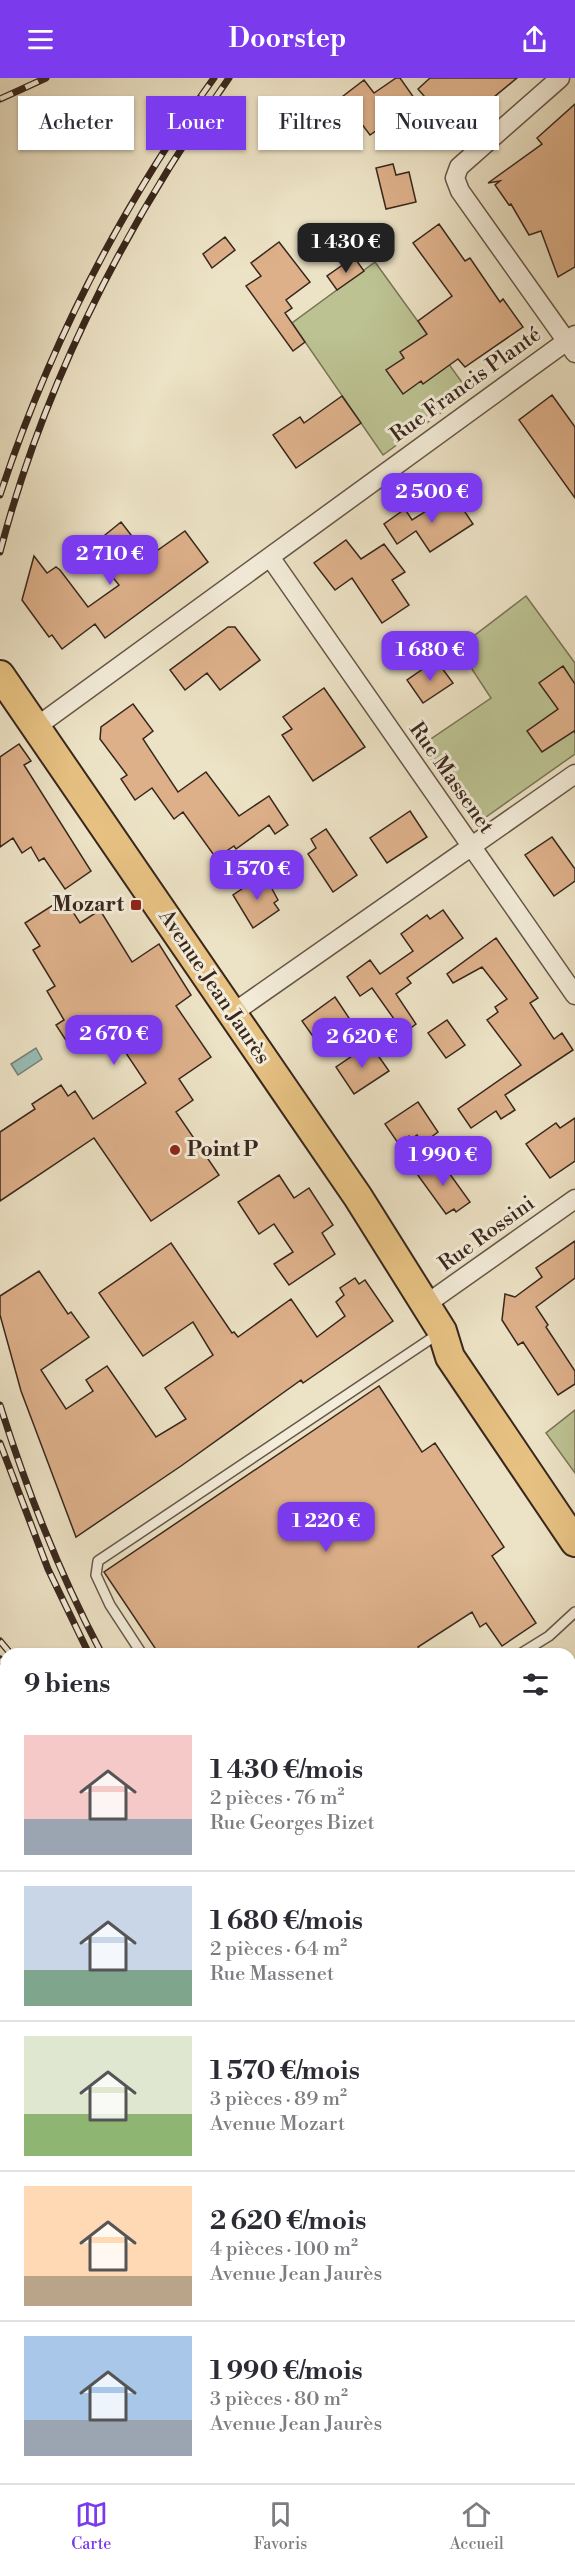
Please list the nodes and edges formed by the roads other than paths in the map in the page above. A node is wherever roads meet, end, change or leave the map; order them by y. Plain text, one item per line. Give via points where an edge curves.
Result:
1 (560, 78) edge
2 (572, 343) edge
3 (270, 557) junction
4 (0, 675) edge
5 (36, 727) junction
6 (575, 774) edge
7 (471, 846) junction
8 (575, 995) edge
9 (233, 1013) junction
10 (575, 1199) edge
11 (425, 1305) junction
12 (442, 1332) junction
13 (575, 1510) edge
14 (575, 1542) edge
15 (575, 1612) edge
16 (138, 1648) edge
17 (529, 1648) edge

1 - 2 street via 459,167 455,178 460,191
2 - 3 street, Rue Francis Planté
3 - 5 street, Rue Francis Planté
3 - 7 street, Rue Massenet
4 - 5 main road, Avenue Jean Jaurès
5 - 9 main road, Avenue Jean Jaurès
6 - 7 street
7 - 8 street, Rue Massenet
7 - 9 street
9 - 11 main road, Avenue Jean Jaurès via 358,1197
10 - 11 street, Rue Rossini
11 - 12 main road, Avenue Jean Jaurès
12 - 13 main road, Avenue Jean Jaurès via 465,1348
12 - 14 main road, Avenue Jean Jaurès via 450,1357
12 - 16 lane via 98,1561 96,1575
15 - 17 lane

